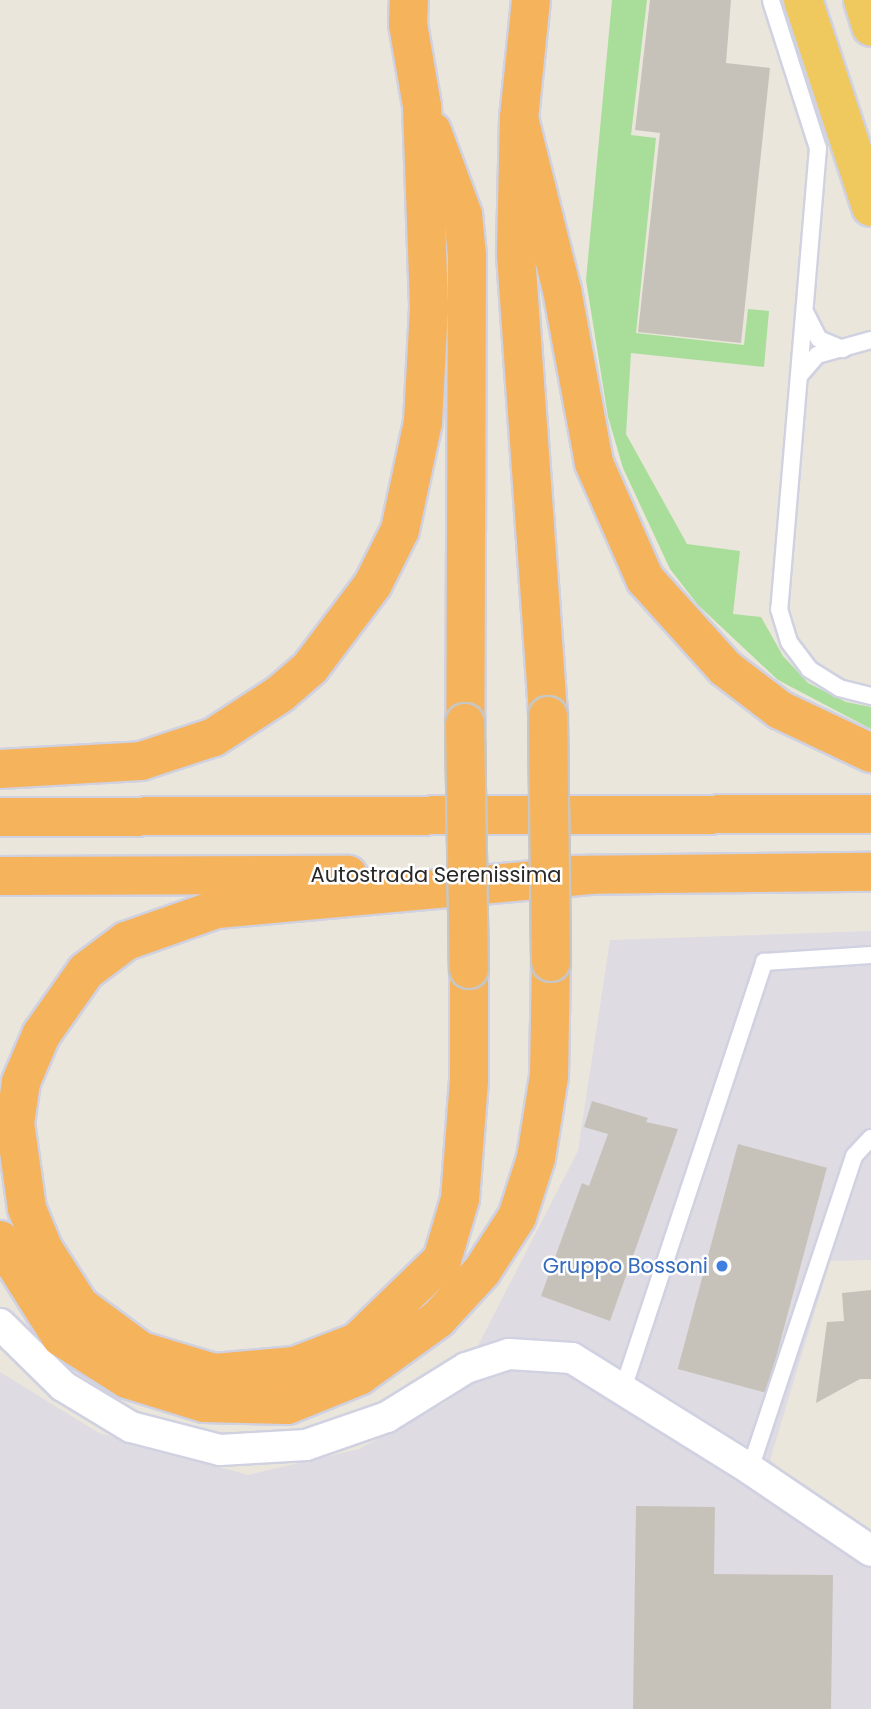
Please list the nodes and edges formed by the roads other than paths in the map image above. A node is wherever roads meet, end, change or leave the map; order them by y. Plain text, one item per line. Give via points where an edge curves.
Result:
1 (409, 0) edge
2 (531, 0) edge
3 (803, 0) edge
4 (863, 0) edge
5 (771, 1) edge
6 (871, 27) edge
7 (422, 106) junction
8 (519, 118) junction
9 (871, 207) edge
10 (806, 304) junction
11 (871, 341) edge
12 (842, 349) junction
13 (797, 388) junction
14 (871, 696) edge
15 (871, 753) edge
16 (0, 769) edge
17 (871, 814) edge
18 (0, 817) edge
19 (871, 872) edge
20 (590, 874) junction
21 (0, 876) edge
22 (871, 955) edge
23 (871, 1138) edge
24 (0, 1240) edge
25 (0, 1324) edge
26 (623, 1389) junction
27 (750, 1469) junction
28 (871, 1551) edge

1 - 7 highway via 408,24
2 - 8 highway
3 - 9 highway
4 - 6 highway
5 - 10 lane via 818,148
7 - 16 highway via 429,306 423,422 400,530 373,584 310,668 280,694 214,737 141,761
7 - 20 highway, bridge via 456,192 467,241 465,723 469,969 469,1080 460,1199 442,1260 357,1342 294,1366 214,1373 141,1351 80,1306 44,1250 27,1209 15,1123 21,1082 41,1035 86,971 126,941 217,909
8 - 15 highway via 562,290 594,463 645,579 724,668 780,710
8 - 24 highway, bridge via 516,255 548,716 551,962 549,1076 536,1158 517,1217 482,1271 438,1319 359,1376 287,1405 204,1403 127,1379 61,1338
10 - 12 lane via 811,329
10 - 13 lane
11 - 12 lane
12 - 13 lane via 806,363
13 - 14 lane via 779,578 782,626 809,669 839,688
17 - 18 highway
19 - 20 highway, Autostrada Serenissima
20 - 21 highway, Autostrada Serenissima
22 - 26 lane via 764,962
23 - 27 lane via 854,1156
25 - 26 street via 62,1386 131,1427 220,1450 306,1445 387,1417 466,1368 509,1354 572,1358
26 - 27 street
27 - 28 street

